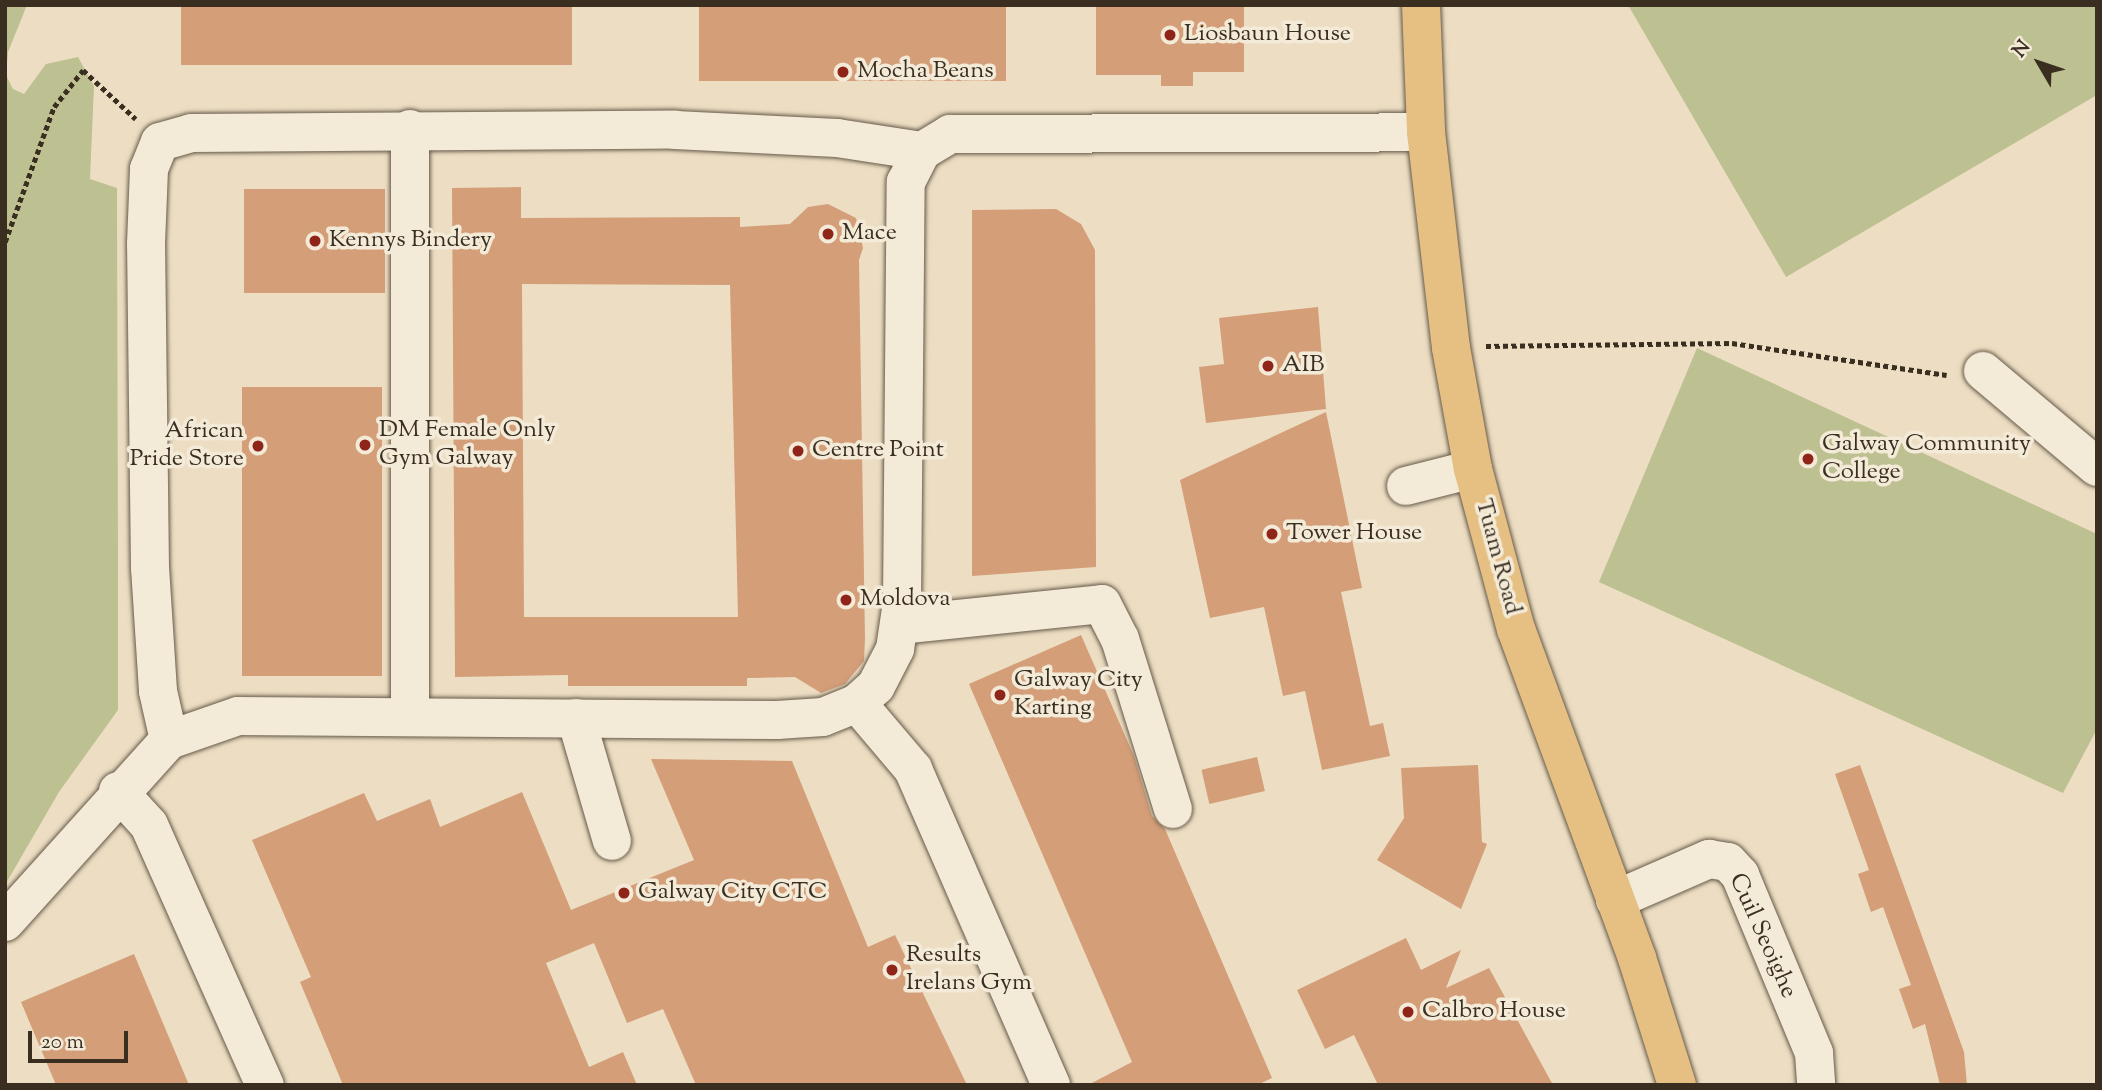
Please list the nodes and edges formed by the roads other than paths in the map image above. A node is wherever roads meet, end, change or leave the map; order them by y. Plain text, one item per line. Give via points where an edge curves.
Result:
1 (1421, 5) edge
2 (410, 129) junction
3 (1426, 132) junction
4 (922, 151) junction
5 (1983, 371) road end
6 (2097, 467) edge
7 (1473, 469) junction
8 (1406, 486) dead end
9 (899, 625) junction
10 (857, 703) junction
11 (410, 715) junction
12 (576, 718) junction
13 (169, 740) junction
14 (118, 791) junction
15 (1173, 809) dead end
16 (612, 841) dead end
17 (1615, 901) junction
18 (5, 922) edge
19 (265, 1085) edge
20 (1051, 1085) edge
21 (1677, 1085) edge
22 (1816, 1085) edge

1 - 3 main road, Tuam Road
2 - 4 street via 675,130 837,138
2 - 11 street
2 - 13 street via 191,133 160,142 149,169 150,568 158,691
3 - 4 street via 950,134
3 - 7 main road, Tuam Road via 1451,348
4 - 9 street via 906,182
5 - 6 street
7 - 8 street
7 - 17 main road, Tuam Road via 1516,629
9 - 10 street via 895,649 876,686
9 - 15 street via 1102,604 1120,639
10 - 12 street via 823,717 778,720
10 - 20 street via 913,769
11 - 12 street
11 - 13 street via 238,716
12 - 16 street
13 - 14 street
14 - 18 street
14 - 19 street via 149,825
17 - 21 main road, Tuam Road
17 - 22 street, Cuil Seoighe via 1709,859 1728,862 1740,876 1814,1053

